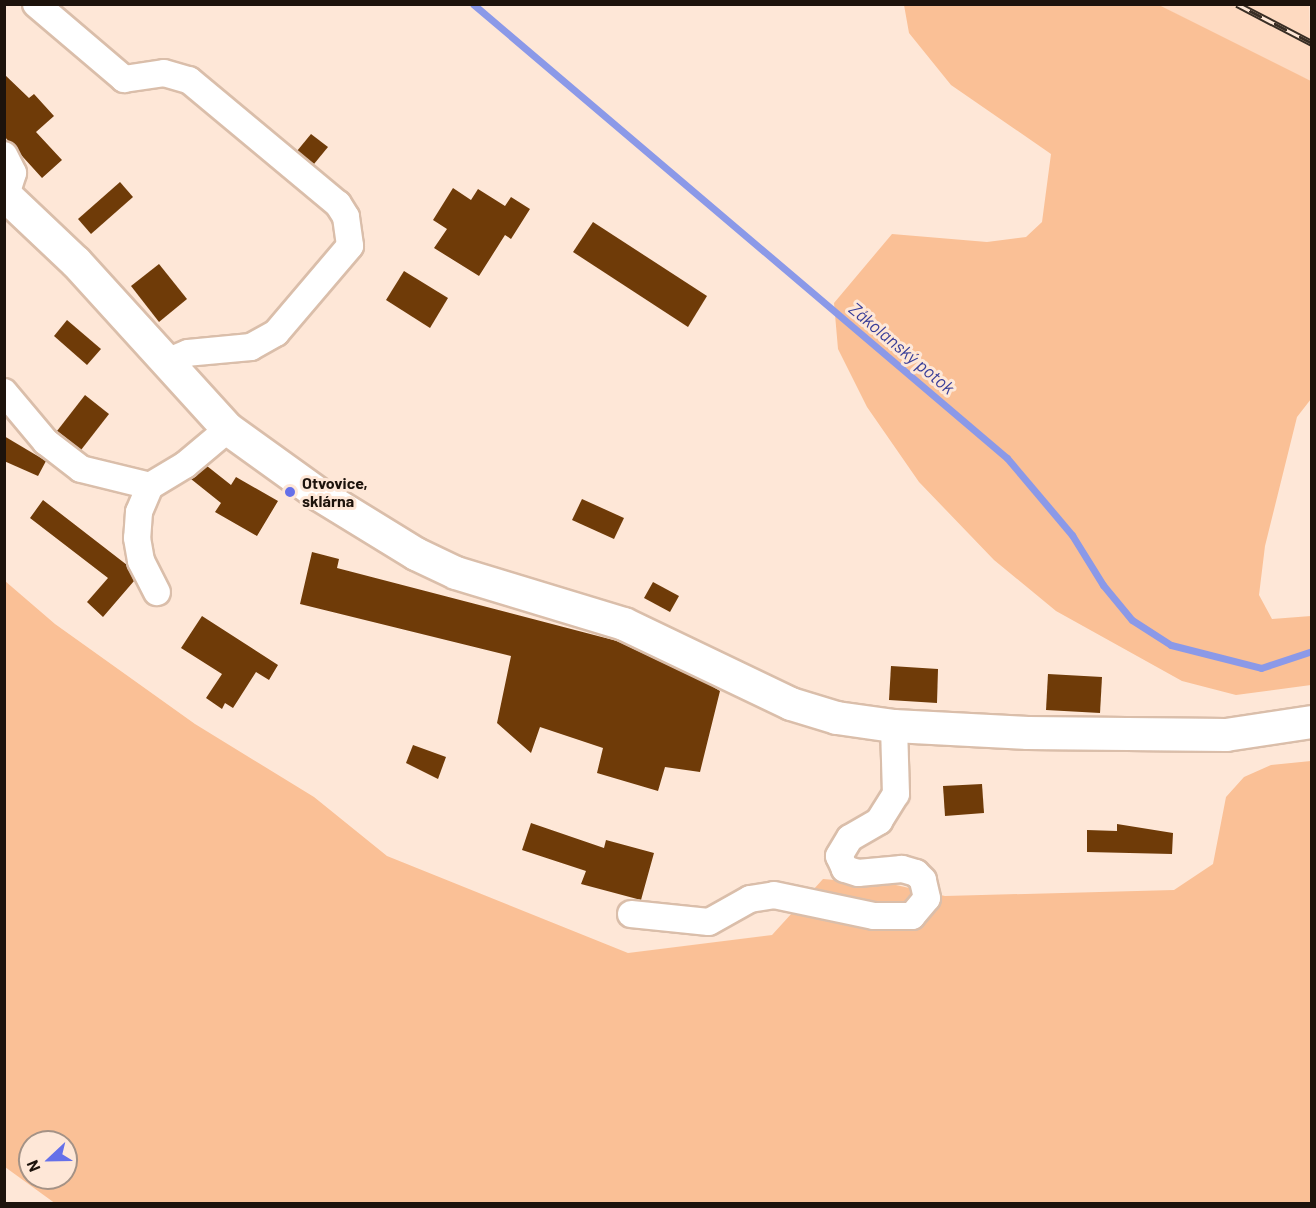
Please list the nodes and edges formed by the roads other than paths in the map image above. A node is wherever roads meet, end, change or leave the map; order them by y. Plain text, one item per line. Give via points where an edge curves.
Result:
1 (36, 4) edge
2 (4, 155) edge
3 (5, 194) edge
4 (165, 363) junction
5 (4, 392) edge
6 (228, 429) junction
7 (150, 486) junction
8 (157, 592) dead end
9 (1311, 722) edge
10 (894, 726) junction
11 (631, 914) dead end

1 - 4 street via 124,79 164,73 189,80 338,204 346,217 350,246 276,333 251,347 188,353
2 - 3 street via 13,173
3 - 4 main road via 76,262
4 - 6 main road
5 - 7 street via 46,442 74,464
6 - 7 street via 185,465
6 - 10 main road via 320,495 416,554 456,573 624,624 792,704 837,718
7 - 8 street via 139,512 137,538 141,561
9 - 10 main road via 1226,735
10 - 11 street via 896,794 879,820 850,838 839,855 845,869 858,873 902,869 916,873 923,880 927,898 912,916 874,916 774,895 750,899 709,922

